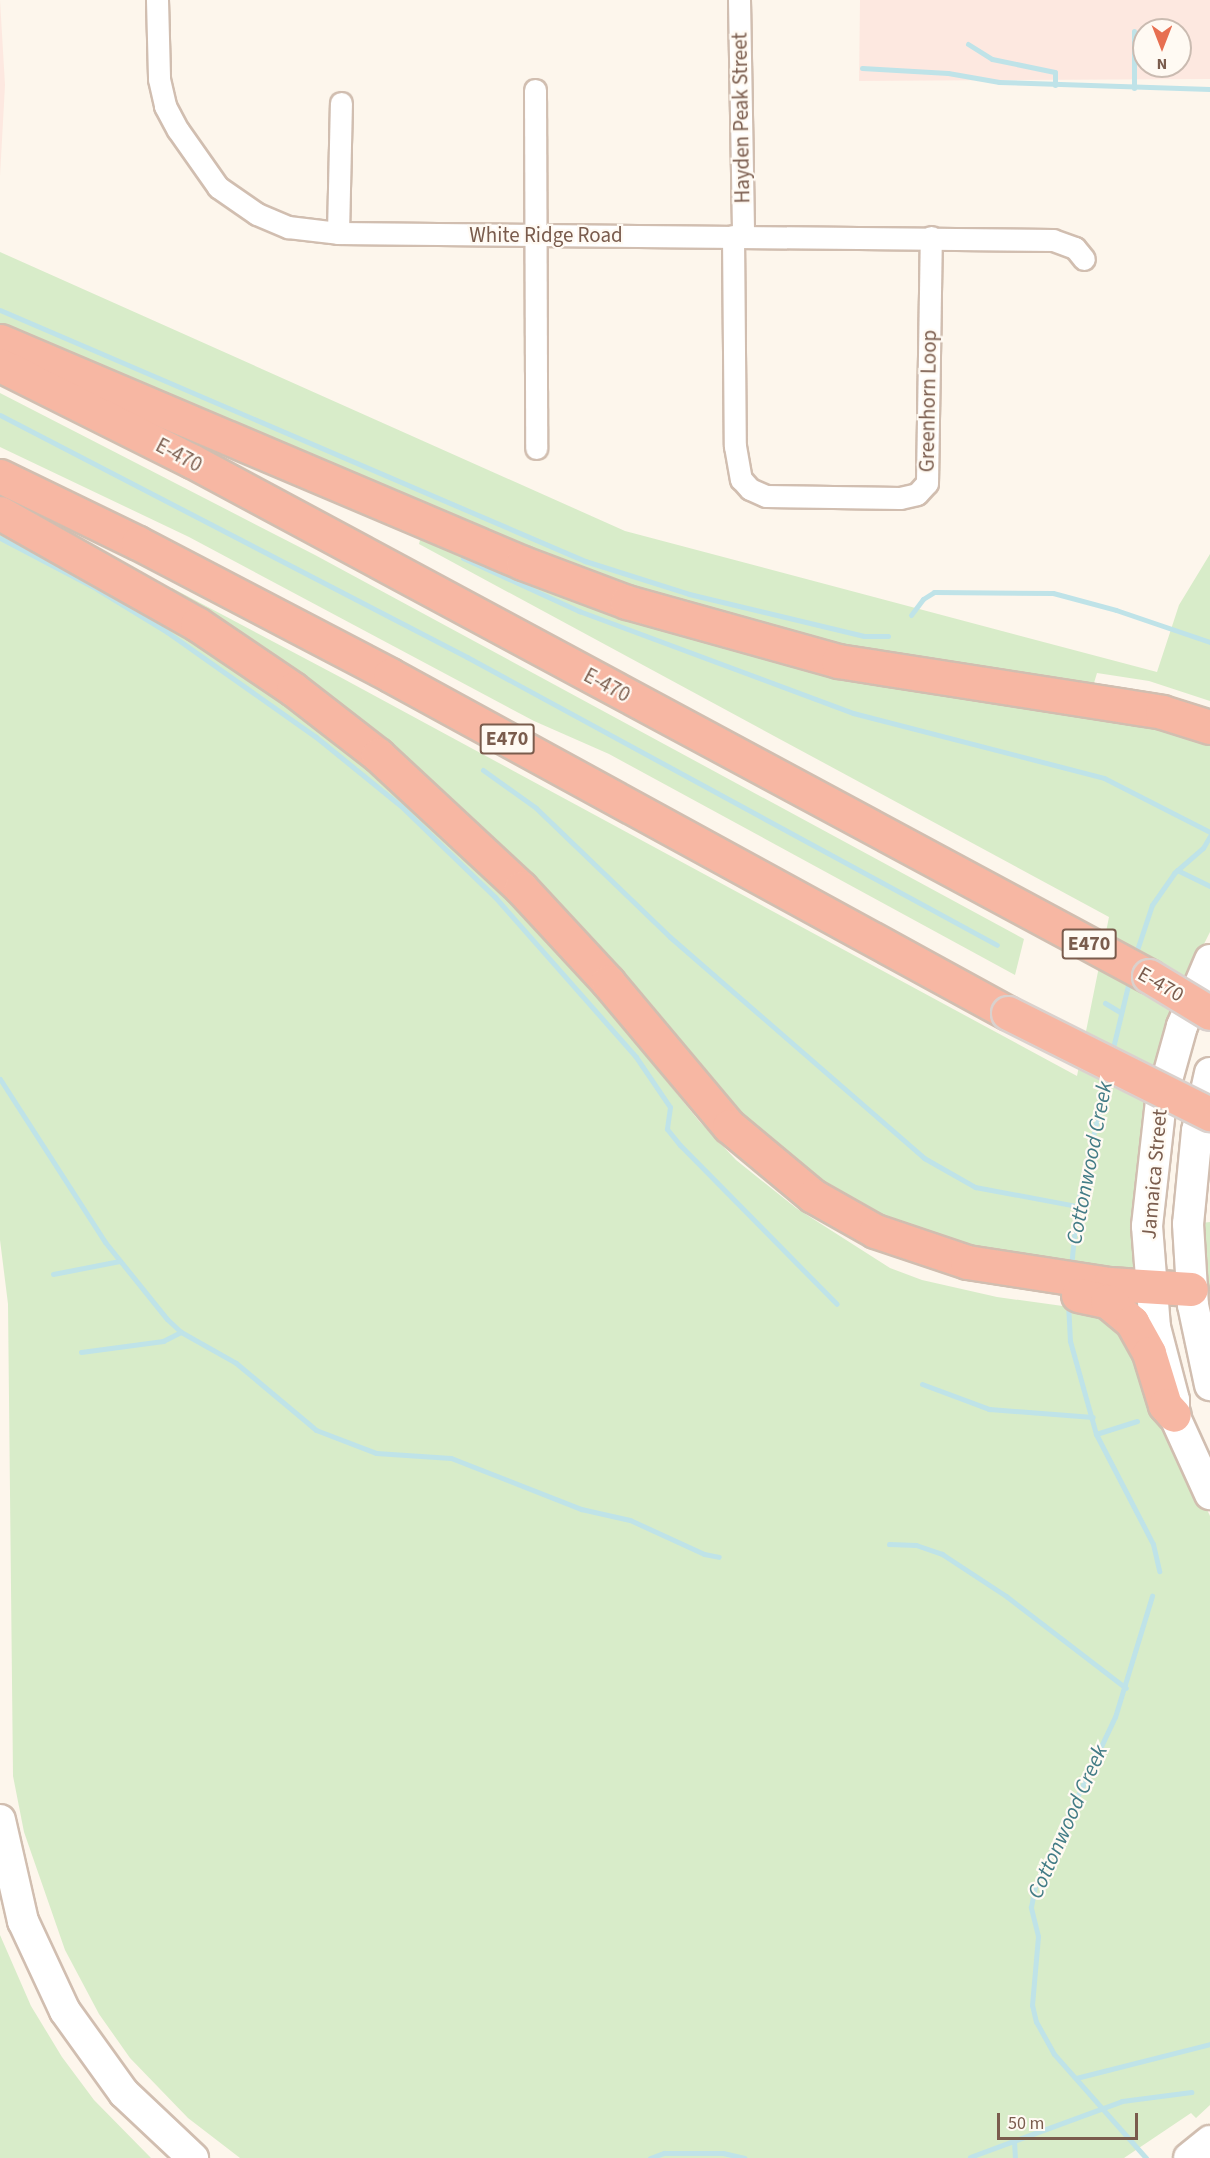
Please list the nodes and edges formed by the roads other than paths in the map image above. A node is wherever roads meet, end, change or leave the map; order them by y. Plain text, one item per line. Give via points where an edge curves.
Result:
1 (158, 0) edge
2 (739, 0) edge
3 (535, 90) dead end
4 (341, 103) dead end
5 (338, 233) junction
6 (538, 235) junction
7 (738, 236) junction
8 (931, 237) junction
9 (1084, 259) dead end
10 (0, 341) edge
11 (0, 365) edge
12 (536, 448) dead end
13 (0, 476) edge
14 (0, 513) edge
15 (1196, 722) edge
16 (1210, 960) edge
17 (1149, 976) junction
18 (1210, 990) edge
19 (1210, 1013) edge
20 (1210, 1073) edge
21 (1210, 1114) edge
22 (1150, 1287) junction
23 (1191, 1289) junction
24 (1108, 1293) junction
25 (1210, 1385) edge
26 (1174, 1415) junction
27 (1210, 1494) edge
28 (0, 1820) edge
29 (1210, 2141) edge
30 (193, 2158) edge
31 (1189, 2158) edge

1 - 5 street, White Ridge Road via 158,61 165,106 197,162 239,204 270,222
2 - 7 street, Hayden Peak Street
3 - 6 street
4 - 5 street
5 - 6 street, White Ridge Road
6 - 7 street, White Ridge Road
6 - 12 street
7 - 8 street, White Ridge Road
7 - 8 street, Greenhorn Loop via 735,446 741,479 750,489 766,496 900,498 917,494 928,476
8 - 9 street, White Ridge Road via 1053,240 1075,248
10 - 15 highway via 523,563 627,602 838,661
11 - 17 highway, E-470 / E470 via 192,461
13 - 21 highway, E470, bridge via 390,675 1008,1013
14 - 24 highway via 212,633 378,755 521,888 608,981 736,1132 802,1189 875,1231 941,1255 1010,1277
16 - 22 main road, Jamaica Street via 1182,1026 1161,1101 1148,1199
17 - 18 highway via 1182,976
17 - 19 highway, E-470 / E470, bridge
20 - 23 main road, Jamaica Street via 1191,1181
22 - 23 highway
22 - 24 highway
22 - 26 main road, Jamaica Street
23 - 25 main road, Jamaica Street
24 - 26 highway via 1137,1331 1165,1405
26 - 27 main road, Jamaica Street
28 - 30 main road via 23,1921 65,2011 124,2093
29 - 31 main road

